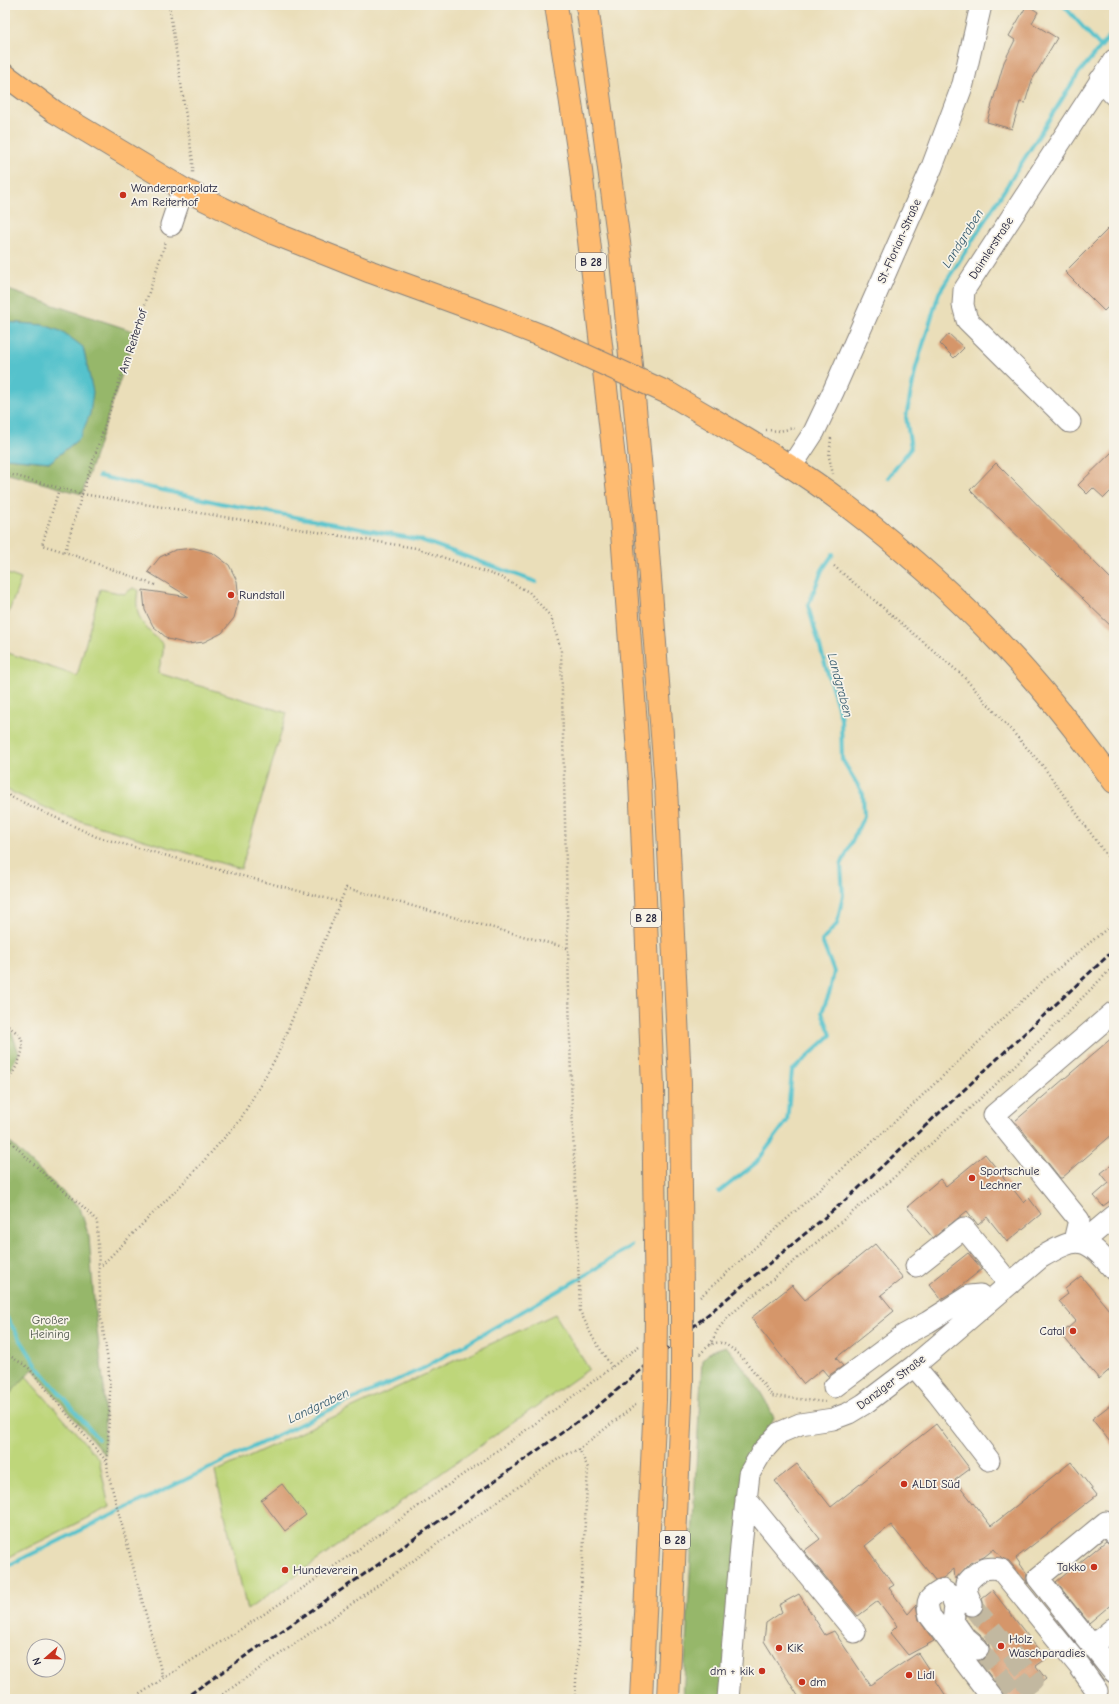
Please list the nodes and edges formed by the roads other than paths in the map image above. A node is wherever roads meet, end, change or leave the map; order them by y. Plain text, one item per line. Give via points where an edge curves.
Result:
1 (556, 5) edge
2 (587, 5) edge
3 (981, 5) edge
4 (1114, 60) edge
5 (5, 75) edge
6 (1107, 87) edge
7 (188, 191) junction
8 (171, 225) road end
9 (1070, 422) dead end
10 (791, 467) junction
11 (1114, 782) edge
12 (1114, 1012) edge
13 (1114, 1216) edge
14 (1078, 1241) junction
15 (916, 1266) dead end
16 (1114, 1270) edge
17 (1010, 1284) junction
18 (988, 1302) junction
19 (914, 1366) junction
20 (831, 1395) road end
21 (989, 1460) dead end
22 (746, 1499) junction
23 (1114, 1532) edge
24 (1000, 1587) dead end
25 (972, 1605) tunnel mouth
26 (1114, 1628) edge
27 (855, 1632) dead end
28 (1092, 1646) junction
29 (978, 1649) tunnel mouth
30 (1114, 1673) edge
31 (1114, 1678) edge
32 (1090, 1696) edge
33 (641, 1699) edge
34 (668, 1699) edge
35 (729, 1699) edge
36 (993, 1699) edge

1 - 33 main road, B 28, bridge via 580,162 621,519 640,780 653,1087 656,1318 655,1400
2 - 34 main road, B 28, bridge via 621,265 646,513 665,779 680,1082 682,1380
3 - 10 street, St.-Florian-Straße via 962,84 932,167 833,392 814,432
4 - 6 street, Daimlerstraße
5 - 7 main road via 55,112
6 - 9 street, Daimlerstraße via 964,290 963,305 968,320
7 - 8 street
7 - 10 main road, bridge via 273,233 545,337 670,394
10 - 11 main road via 842,503 925,570 1001,644 1045,692
12 - 14 street via 994,1115 1079,1220
13 - 14 street, Danziger Straße
14 - 16 street via 1095,1249
14 - 17 street, Danziger Straße via 1040,1258
15 - 17 street via 964,1228
17 - 18 street, Danziger Straße
18 - 19 street, Danziger Straße
18 - 20 street via 980,1295 969,1296 904,1335
19 - 21 street
19 - 22 street, Danziger Straße via 849,1413 833,1419 800,1424 779,1433 762,1452 749,1474
22 - 27 street
22 - 35 street, Danziger Straße
23 - 28 street via 1106,1522 1038,1578
24 - 32 street
25 - 32 street via 966,1584 979,1571 990,1567 1000,1569 1080,1666
26 - 28 street
28 - 30 street
29 - 36 street via 965,1638 953,1621 955,1607 951,1596 942,1590 931,1596 927,1605 930,1616
31 - 32 street

